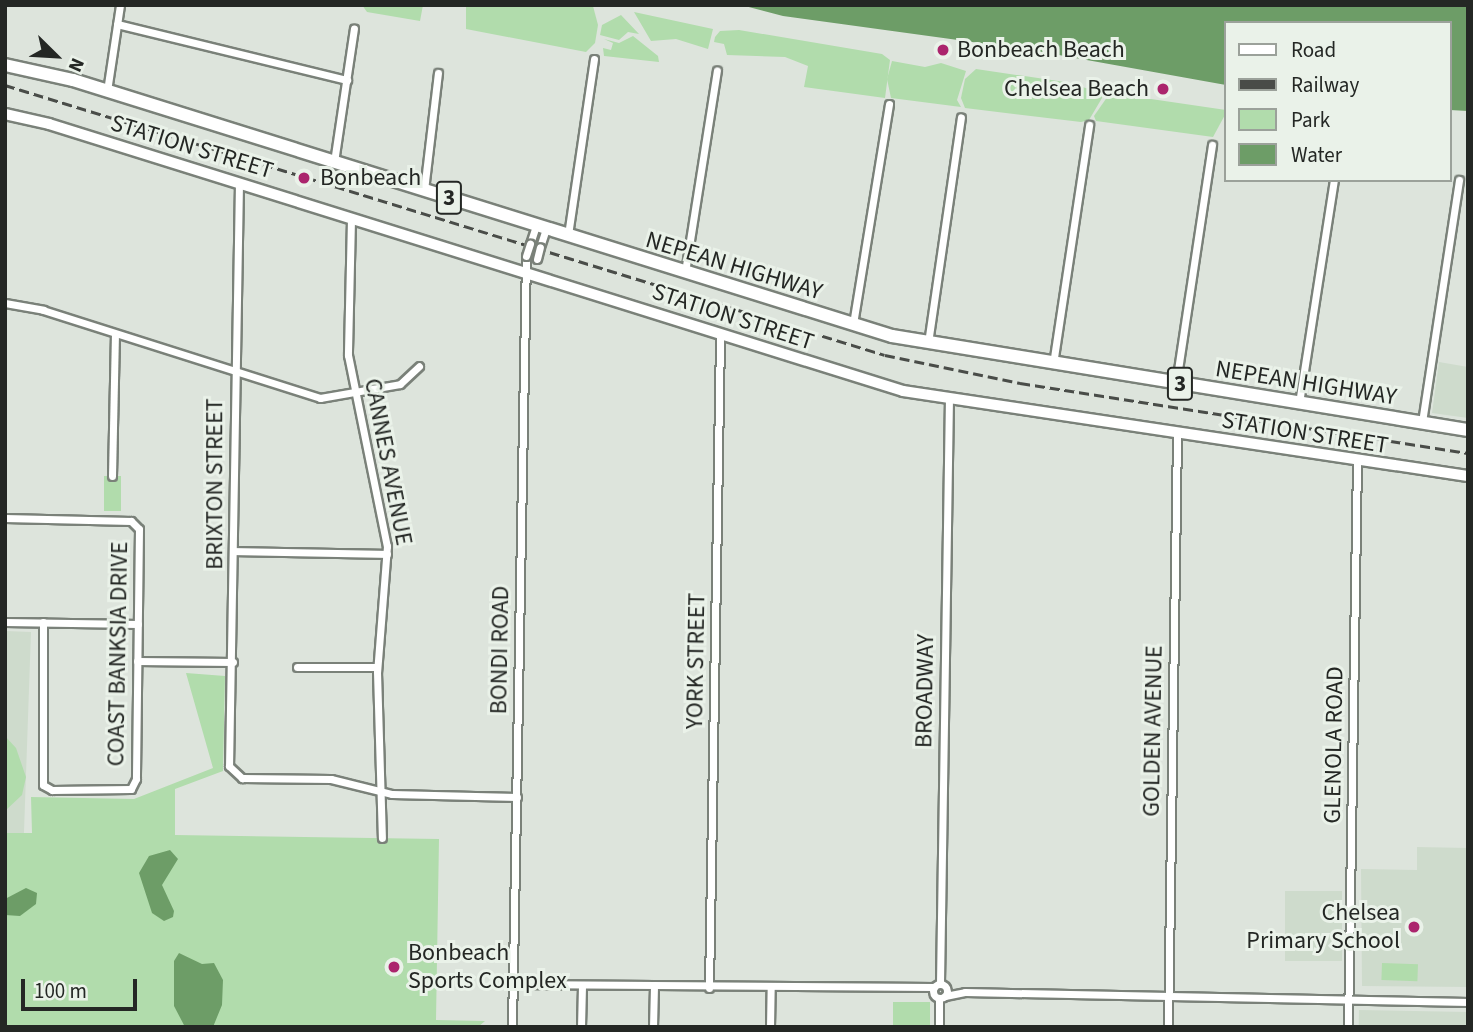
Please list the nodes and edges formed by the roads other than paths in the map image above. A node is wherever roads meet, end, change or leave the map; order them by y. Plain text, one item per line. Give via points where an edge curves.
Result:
1 (120, 5) edge
2 (117, 24) junction
3 (354, 29) dead end
4 (594, 59) dead end
5 (5, 65) edge
6 (717, 71) dead end
7 (438, 73) dead end
8 (347, 80) junction
9 (107, 91) junction
10 (889, 104) dead end
11 (5, 114) edge
12 (961, 117) dead end
13 (1089, 125) dead end
14 (1212, 145) dead end
15 (334, 162) junction
16 (1459, 180) dead end
17 (1334, 182) edge
18 (239, 183) junction
19 (424, 190) junction
20 (351, 219) junction
21 (541, 227) junction
22 (568, 236) junction
23 (527, 273) junction
24 (685, 273) junction
25 (5, 303) edge
26 (853, 325) junction
27 (115, 334) junction
28 (720, 335) junction
29 (928, 344) junction
30 (1053, 364) junction
31 (419, 366) dead end
32 (235, 372) junction
33 (1175, 384) junction
34 (356, 393) junction
35 (949, 400) junction
36 (1299, 403) junction
37 (1422, 422) junction
38 (1468, 430) edge
39 (1177, 435) junction
40 (1357, 463) junction
41 (113, 476) dead end
42 (1468, 477) edge
43 (5, 519) edge
44 (234, 551) junction
45 (387, 554) junction
46 (5, 622) edge
47 (43, 622) junction
48 (138, 624) junction
49 (138, 662) junction
50 (233, 662) junction
51 (297, 667) dead end
52 (377, 667) junction
53 (383, 792) junction
54 (517, 797) junction
55 (382, 838) dead end
56 (515, 984) junction
57 (582, 986) junction
58 (654, 987) junction
59 (709, 988) junction
60 (771, 988) junction
61 (940, 991) junction
62 (1169, 995) junction
63 (1468, 996) edge
64 (1349, 998) junction
65 (1453, 999) junction
66 (1468, 1002) edge
67 (512, 1027) edge
68 (581, 1027) edge
69 (653, 1027) edge
70 (771, 1027) edge
71 (939, 1027) edge
72 (1168, 1027) edge
73 (1348, 1027) edge

1 - 2 street
2 - 8 street
2 - 9 street
3 - 8 street
4 - 22 street
5 - 9 highway, NEPEAN HIGHWAY / 3
6 - 24 street
7 - 19 street
8 - 15 street
9 - 15 highway, NEPEAN HIGHWAY / 3
10 - 26 street
11 - 18 street, STATION STREET
12 - 29 street
13 - 30 street
14 - 33 street
15 - 19 highway, NEPEAN HIGHWAY / 3
16 - 37 street
17 - 36 street
18 - 20 street, STATION STREET
18 - 32 street, BRIXTON STREET
19 - 21 highway, NEPEAN HIGHWAY / 3
20 - 23 street, STATION STREET
20 - 34 street, CANNES AVENUE via 347,352
21 - 22 highway, NEPEAN HIGHWAY / 3
21 - 23 street, bridge via 537,259
21 - 23 street, BONDI ROAD, bridge via 526,256
22 - 24 highway, NEPEAN HIGHWAY / 3
23 - 28 street, STATION STREET
23 - 54 street, BONDI ROAD
24 - 26 highway, NEPEAN HIGHWAY / 3
25 - 27 street
26 - 29 highway, NEPEAN HIGHWAY / 3
27 - 32 street
27 - 41 street
28 - 35 street, STATION STREET via 870,382
28 - 59 street, YORK STREET
29 - 30 highway, NEPEAN HIGHWAY / 3
30 - 33 highway, NEPEAN HIGHWAY / 3
31 - 34 street via 403,383
32 - 34 street via 320,398
32 - 44 street, BRIXTON STREET
33 - 36 highway, NEPEAN HIGHWAY / 3
34 - 45 street, CANNES AVENUE
35 - 39 street, STATION STREET
35 - 61 street, BROADWAY
36 - 37 highway, NEPEAN HIGHWAY / 3
37 - 38 highway, NEPEAN HIGHWAY / 3
39 - 40 street, STATION STREET
39 - 62 street, GOLDEN AVENUE
40 - 42 street, STATION STREET
40 - 64 street, GLENOLA ROAD
43 - 48 street, COAST BANKSIA DRIVE via 134,522 140,535
44 - 45 street
44 - 50 street, BRIXTON STREET
45 - 52 street, CANNES AVENUE
46 - 47 street
47 - 48 street
47 - 49 street, COAST BANKSIA DRIVE via 41,780 48,789 133,787
48 - 49 street, COAST BANKSIA DRIVE
49 - 50 street
50 - 53 street, BRIXTON STREET via 229,766 242,778 331,779
51 - 52 street
52 - 53 street, CANNES AVENUE
53 - 54 street
53 - 55 street, CANNES AVENUE
54 - 56 street, BONDI ROAD
56 - 57 street
56 - 67 street, BONDI ROAD
57 - 58 street
57 - 68 street
58 - 59 street
58 - 69 street
59 - 60 street
60 - 61 street
60 - 70 street
61 - 62 street
61 - 71 street, BROADWAY
62 - 64 street
62 - 72 street, GOLDEN AVENUE
63 - 65 street
64 - 65 street
64 - 73 street, GLENOLA ROAD
65 - 66 street

